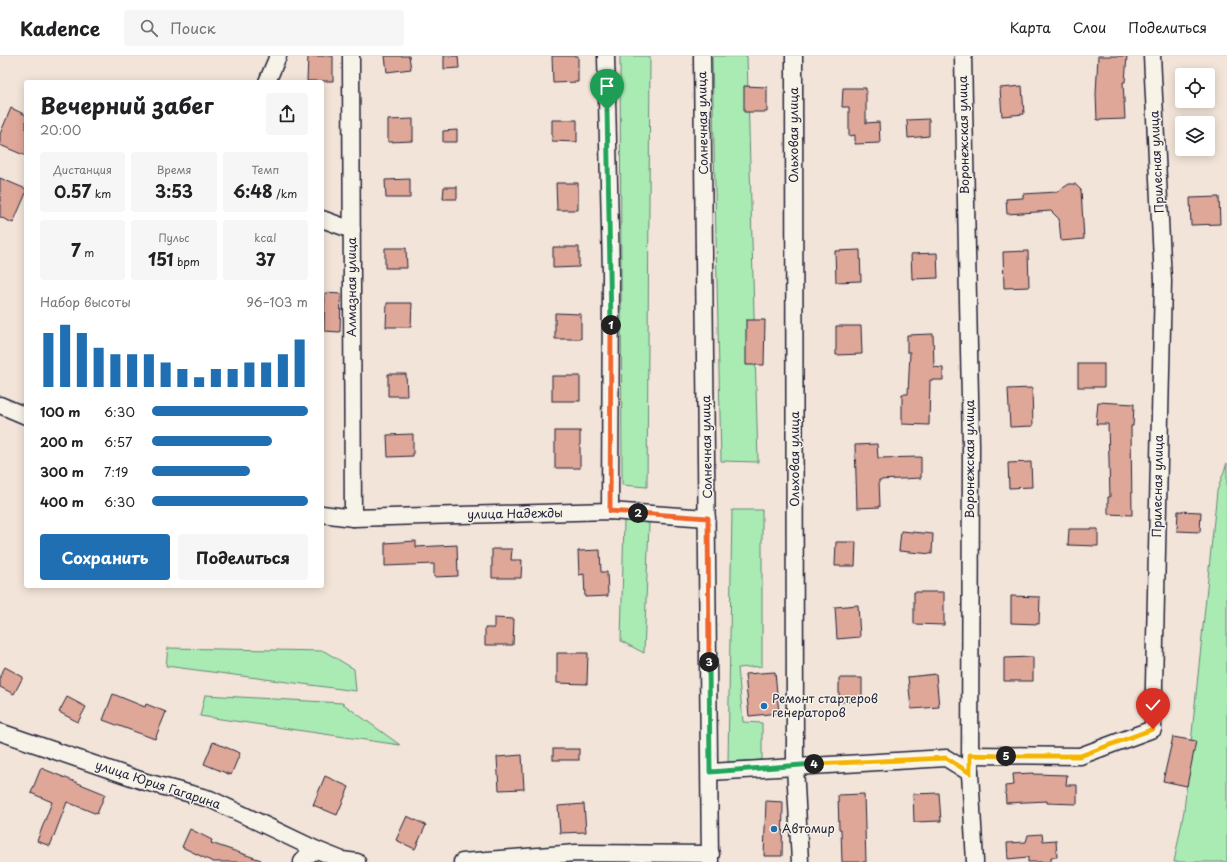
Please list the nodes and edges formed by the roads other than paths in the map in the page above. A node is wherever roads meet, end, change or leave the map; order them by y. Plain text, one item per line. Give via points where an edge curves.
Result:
1 (278, 56) edge
2 (351, 56) edge
3 (606, 56) edge
4 (702, 56) edge
5 (794, 56) edge
6 (962, 56) edge
7 (1152, 56) edge
8 (268, 80) edge
9 (324, 220) edge
10 (352, 230) junction
11 (0, 405) edge
12 (24, 415) edge
13 (610, 511) junction
14 (324, 514) edge
15 (353, 518) junction
16 (708, 518) junction
17 (0, 732) edge
18 (970, 755) junction
19 (795, 766) junction
20 (710, 772) junction
21 (970, 773) junction
22 (317, 850) junction
23 (711, 858) edge
24 (302, 862) edge
25 (357, 862) edge
26 (462, 862) edge
27 (800, 862) edge
28 (975, 862) edge

1 - 8 street
2 - 10 street, Алмазная улица
3 - 13 street via 611,272
4 - 16 street, Солнечная улица
5 - 19 street, Ольховая улица
6 - 18 street, Воронежская улица via 971,446
7 - 18 street, Прилесная улица via 1163,281 1153,729 1080,756
9 - 10 street
10 - 15 street, Алмазная улица
11 - 12 street
13 - 15 street, улица Надежды
13 - 16 street, улица Надежды
14 - 15 street, улица Надежды
16 - 20 street, Солнечная улица
17 - 22 street, улица Юрия Гагарина via 146,782 210,799
18 - 21 street, Воронежская улица
19 - 20 street
19 - 21 street via 946,758
19 - 27 street, Ольховая улица
20 - 23 street, Солнечная улица
21 - 28 street, Воронежская улица
22 - 24 street via 306,856
22 - 25 street, улица Юрия Гагарина via 342,860
23 - 26 street via 576,853

